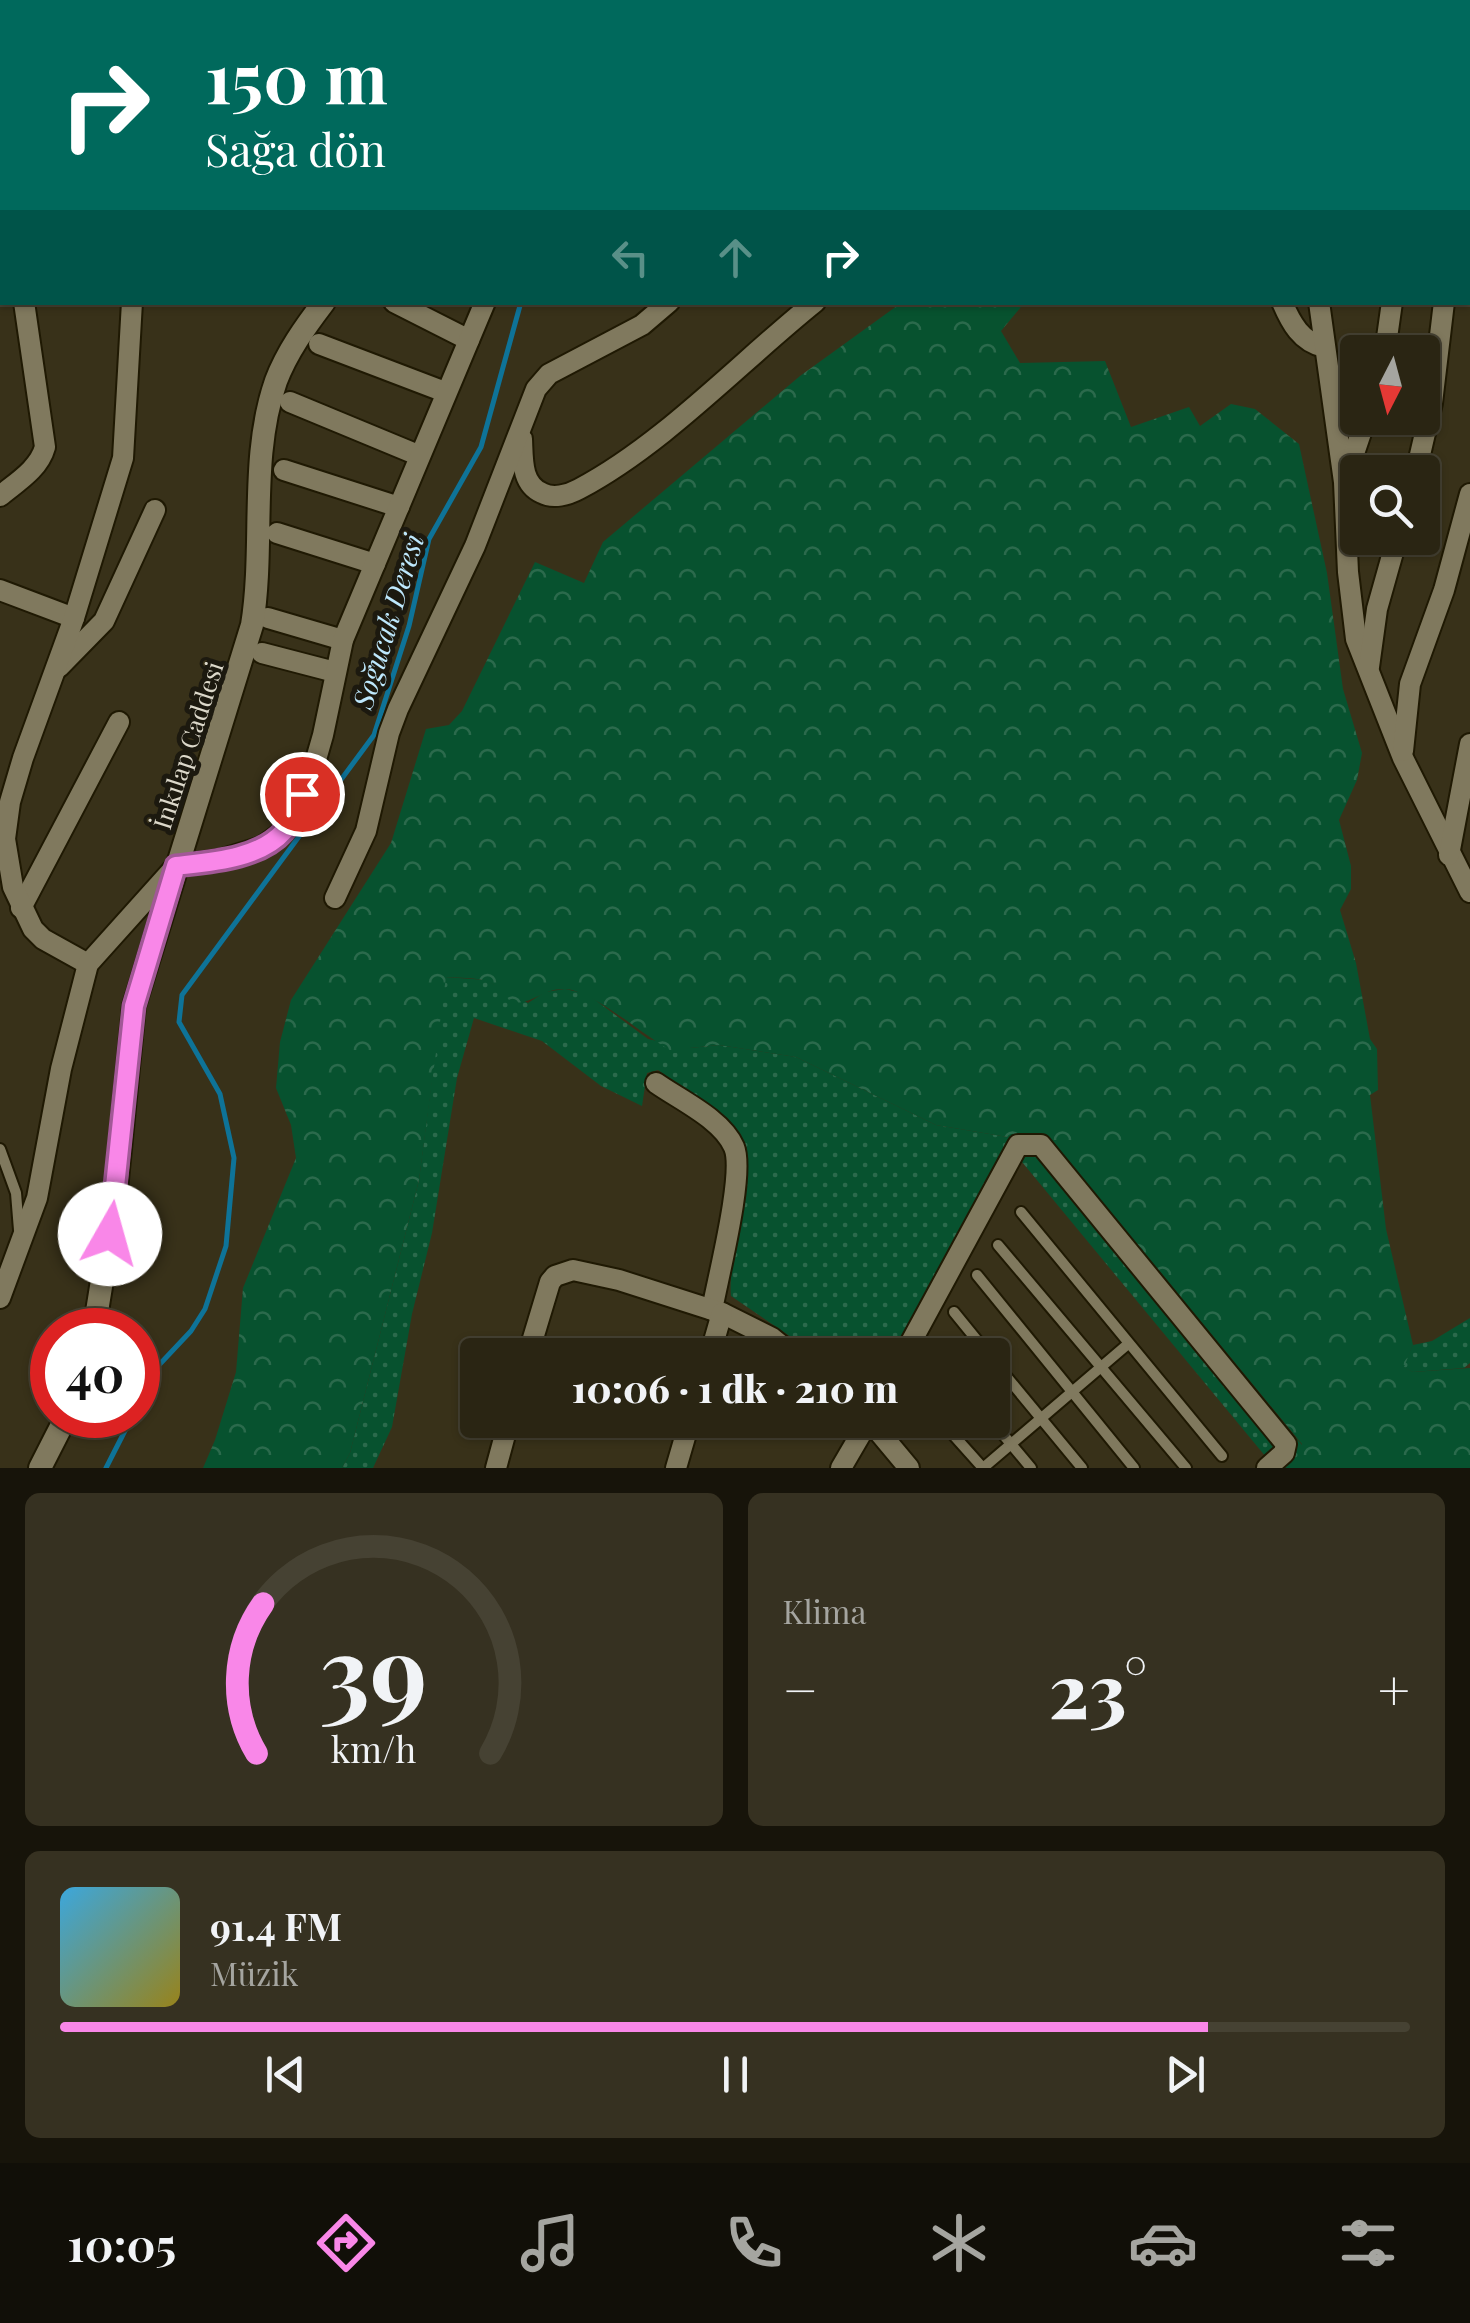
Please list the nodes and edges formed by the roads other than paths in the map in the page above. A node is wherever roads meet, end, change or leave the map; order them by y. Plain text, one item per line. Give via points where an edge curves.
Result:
1 (24, 305) edge
2 (132, 305) edge
3 (322, 305) edge
4 (400, 305) edge
5 (485, 305) edge
6 (666, 305) edge
7 (810, 305) edge
8 (1284, 305) edge
9 (1319, 305) edge
10 (1392, 305) edge
11 (1444, 305) edge
12 (1387, 335) edge
13 (469, 340) junction
14 (320, 344) dead end
15 (1324, 347) junction
16 (445, 392) junction
17 (290, 402) dead end
18 (521, 432) junction
19 (1340, 455) edge
20 (1420, 455) edge
21 (418, 456) junction
22 (284, 470) dead end
23 (1470, 494) edge
24 (0, 496) edge
25 (398, 507) junction
26 (155, 510) dead end
27 (277, 532) dead end
28 (1348, 555) edge
29 (1392, 555) edge
30 (374, 564) junction
31 (0, 590) edge
32 (74, 618) junction
33 (268, 618) dead end
34 (343, 640) junction
35 (262, 653) dead end
36 (54, 672) junction
37 (334, 672) junction
38 (1368, 675) junction
39 (119, 722) dead end
40 (1470, 744) edge
41 (1403, 758) junction
42 (4, 821) edge
43 (1449, 855) junction
44 (176, 866) junction
45 (1470, 892) edge
46 (335, 898) dead end
47 (21, 908) junction
48 (88, 964) junction
49 (656, 1083) dead end
50 (0, 1149) edge
51 (1021, 1212) dead end
52 (998, 1246) dead end
53 (19, 1251) junction
54 (977, 1275) dead end
55 (0, 1298) edge
56 (98, 1308) edge
57 (717, 1312) junction
58 (954, 1312) dead end
59 (533, 1338) edge
60 (713, 1338) edge
61 (772, 1338) edge
62 (913, 1338) edge
63 (975, 1338) edge
64 (1128, 1344) junction
65 (1102, 1368) junction
66 (1010, 1381) edge
67 (1074, 1392) junction
68 (1040, 1418) junction
69 (55, 1438) edge
70 (504, 1438) edge
71 (685, 1438) edge
72 (858, 1438) edge
73 (884, 1438) edge
74 (956, 1438) edge
75 (1006, 1438) edge
76 (1011, 1444) junction
77 (1222, 1456) dead end
78 (40, 1468) edge
79 (496, 1468) edge
80 (676, 1468) edge
81 (841, 1468) edge
82 (909, 1468) edge
83 (983, 1468) edge
84 (1031, 1468) edge
85 (1082, 1468) edge
86 (1134, 1468) edge
87 (1186, 1468) edge
88 (1266, 1468) edge

1 - 24 street via 45,447 29,472
2 - 32 street via 123,458
3 - 44 street, İnkılap Caddesi via 292,347 272,394 252,625
4 - 13 street
5 - 13 street
6 - 18 street via 642,326 542,380
7 - 18 street via 657,436 577,490 552,496 532,486
8 - 15 street via 1297,331
9 - 15 street
10 - 12 street
11 - 20 street
13 - 16 street
14 - 16 street
15 - 19 street
16 - 21 street
17 - 21 street
18 - 46 street via 398,709 366,831
21 - 25 street
22 - 25 street
23 - 41 street via 1410,684
25 - 30 street
26 - 36 street via 104,621
27 - 30 street
28 - 38 street via 1356,639
29 - 38 street
30 - 34 street
31 - 32 street
32 - 36 street
33 - 34 street
34 - 37 street
35 - 37 street
36 - 42 street
37 - 44 street via 313,770 284,832 238,855
38 - 41 street
39 - 47 street
40 - 43 street
41 - 43 street
42 - 47 street
43 - 45 street
44 - 48 street
44 - 56 street, İnkılap Caddesi via 134,1006 116,1200
47 - 48 street via 43,939
48 - 53 street via 37,1198
49 - 57 street via 713,1122 734,1147 737,1173
50 - 53 lane via 18,1207
51 - 64 lane
52 - 65 lane
53 - 55 street
54 - 67 lane
57 - 59 street via 584,1270 563,1272 546,1288
57 - 60 street
57 - 61 street
58 - 63 lane
62 - 88 street via 1018,1145 1041,1146 1286,1444
64 - 65 lane
64 - 77 lane
65 - 67 lane
65 - 87 lane
66 - 68 lane
67 - 68 lane
67 - 86 lane
68 - 76 lane
68 - 85 lane
69 - 78 street
70 - 79 street
71 - 80 street
72 - 81 street
73 - 82 street
74 - 83 lane
75 - 76 lane
76 - 83 lane
76 - 84 lane

